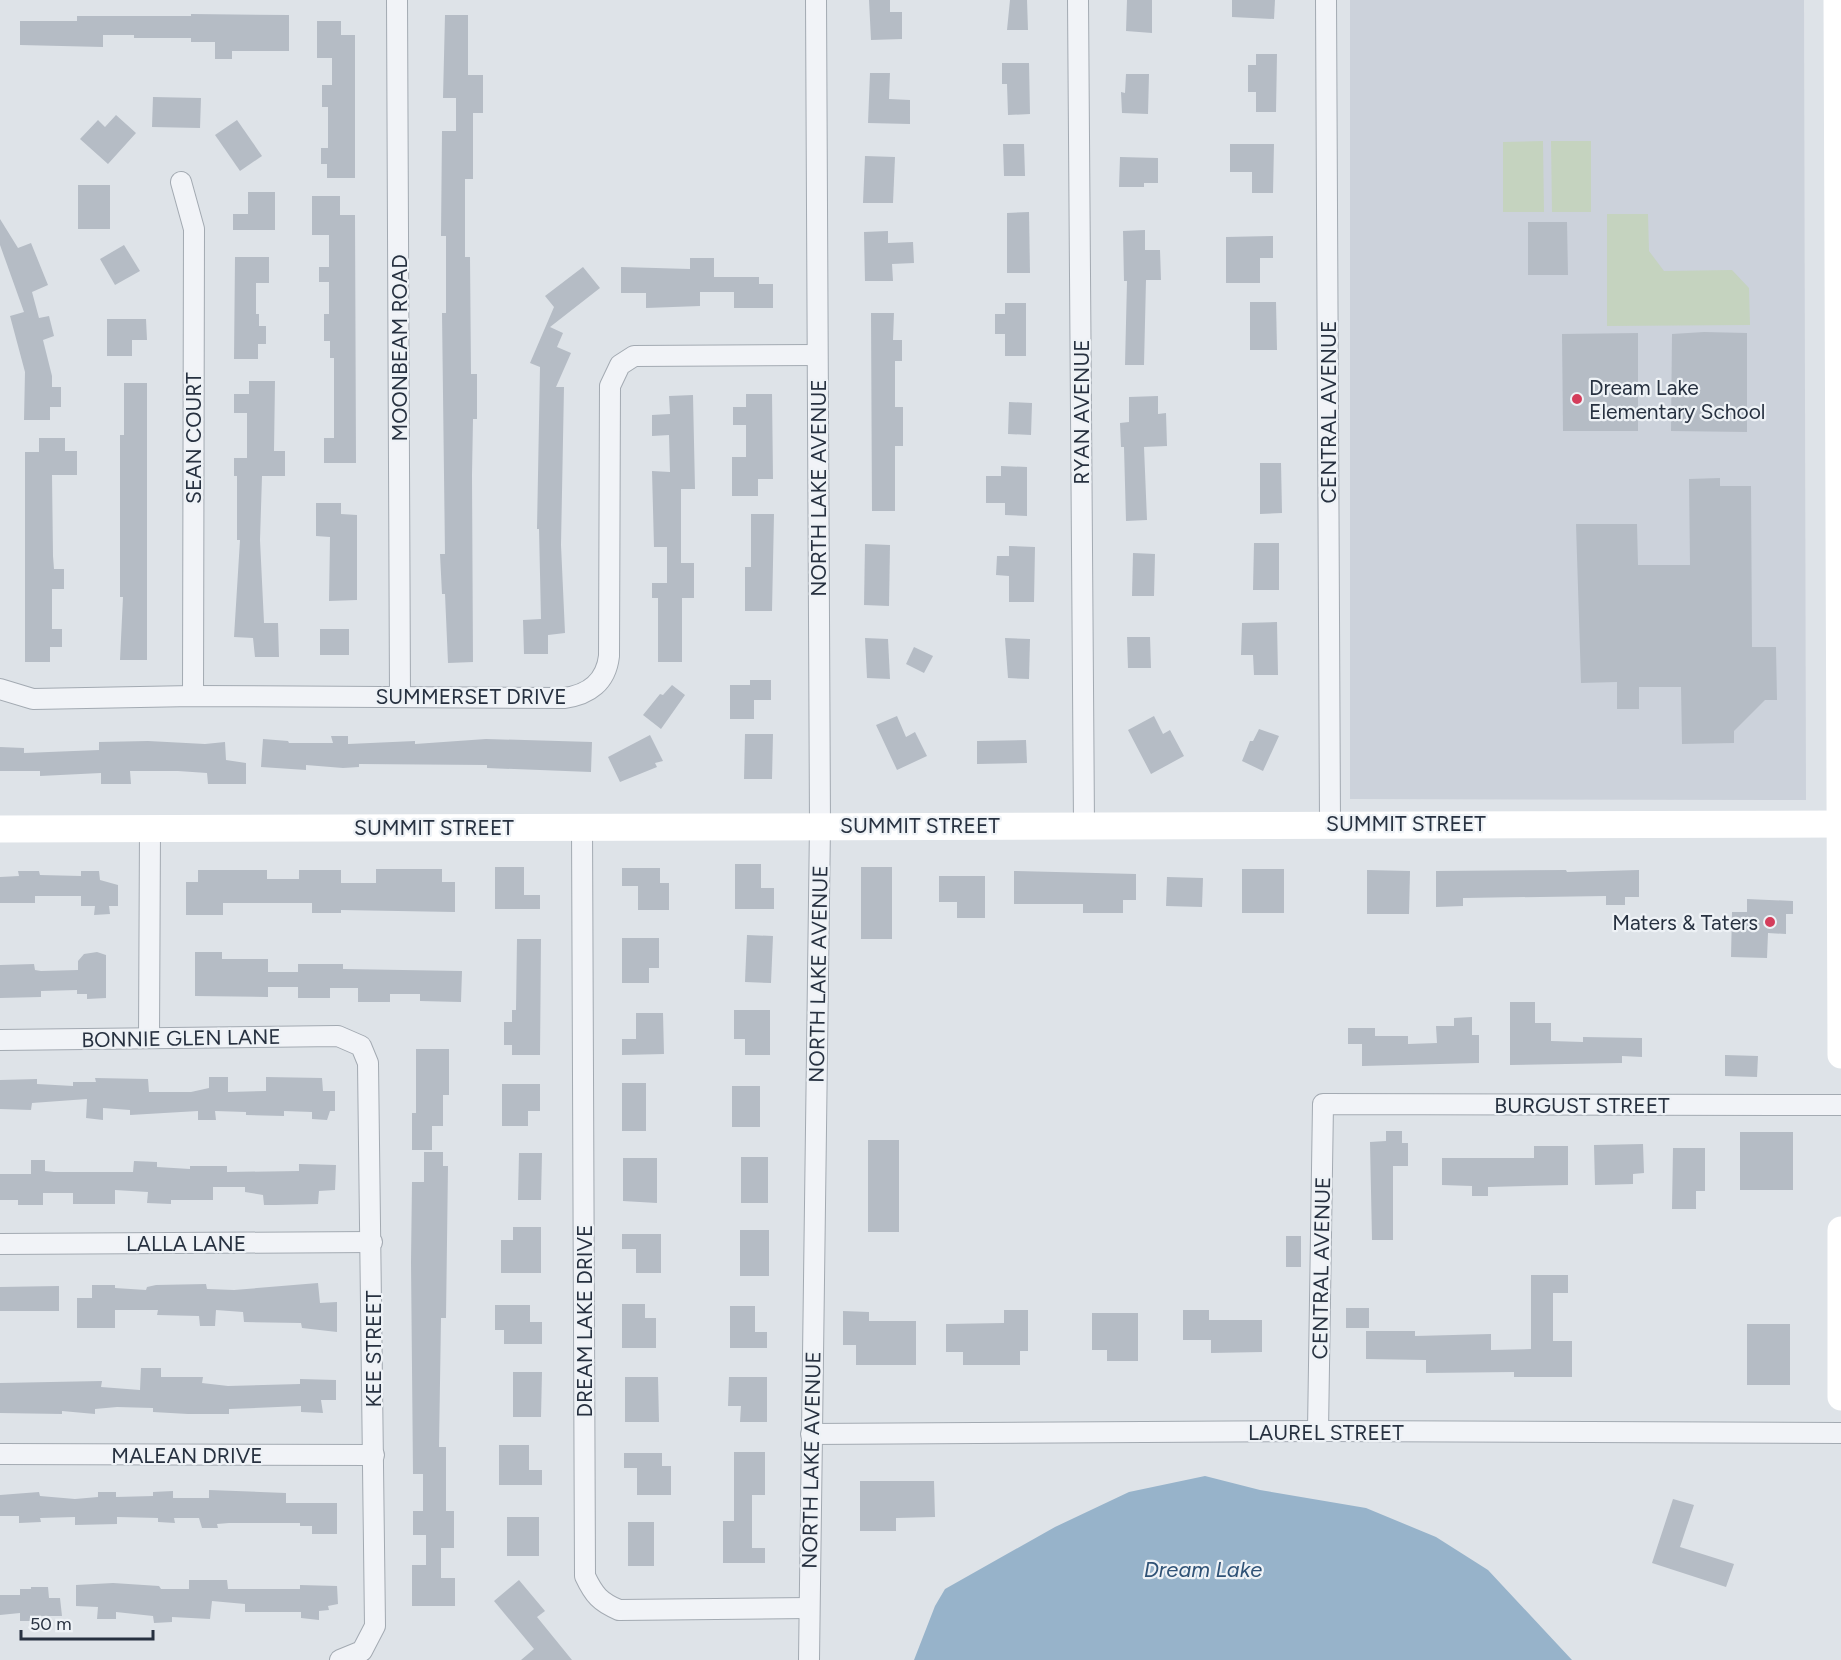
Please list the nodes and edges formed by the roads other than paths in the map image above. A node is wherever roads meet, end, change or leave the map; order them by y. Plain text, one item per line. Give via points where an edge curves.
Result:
1 (397, 0) edge
2 (816, 0) edge
3 (1078, 0) edge
4 (1326, 0) edge
5 (1837, 0) edge
6 (181, 182) dead end
7 (818, 355) junction
8 (1840, 602) edge
9 (0, 689) edge
10 (193, 696) junction
11 (400, 696) junction
12 (1330, 823) junction
13 (1084, 824) junction
14 (1840, 824) edge
15 (820, 825) junction
16 (582, 826) junction
17 (0, 829) edge
18 (150, 829) junction
19 (148, 1038) junction
20 (0, 1040) edge
21 (361, 1046) joint
22 (1841, 1055) edge
23 (1323, 1104) joint
24 (1841, 1106) edge
25 (1841, 1230) edge
26 (372, 1242) junction
27 (0, 1244) edge
28 (1841, 1397) edge
29 (1318, 1431) junction
30 (1841, 1433) edge
31 (811, 1434) junction
32 (0, 1454) edge
33 (374, 1455) junction
34 (809, 1608) junction
35 (340, 1660) edge
36 (809, 1660) edge

1 - 11 street, MOONBEAM ROAD
2 - 7 street, NORTH LAKE AVENUE
3 - 13 street, RYAN AVENUE
4 - 12 street, CENTRAL AVENUE
5 - 8 street
6 - 10 street, SEAN COURT via 194,229
7 - 11 street, SUMMERSET DRIVE via 634,357 620,365 610,386 609,645 608,665 599,682 585,693 564,698
7 - 15 street, NORTH LAKE AVENUE
8 - 14 street
9 - 10 street, SUMMERSET DRIVE via 33,699
10 - 11 street, SUMMERSET DRIVE
12 - 13 street, SUMMIT STREET
12 - 14 street, SUMMIT STREET
13 - 15 street, SUMMIT STREET
14 - 22 street
15 - 16 street, SUMMIT STREET
15 - 31 street, NORTH LAKE AVENUE
16 - 18 street, SUMMIT STREET
16 - 34 street, DREAM LAKE DRIVE via 585,1576 594,1595 619,1610
17 - 18 street, SUMMIT STREET
18 - 19 street
19 - 20 street, BONNIE GLEN LANE
19 - 21 street, BONNIE GLEN LANE via 338,1036
21 - 26 street, KEE STREET via 369,1062
23 - 24 street, BURGUST STREET
23 - 29 street, CENTRAL AVENUE
25 - 28 street
26 - 27 street, LALLA LANE
26 - 33 street, KEE STREET
29 - 30 street, LAUREL STREET
29 - 31 street, LAUREL STREET
31 - 34 street, NORTH LAKE AVENUE
32 - 33 street, MALEAN DRIVE
33 - 35 street, KEE STREET via 375,1626 362,1650
34 - 36 street, NORTH LAKE AVENUE

